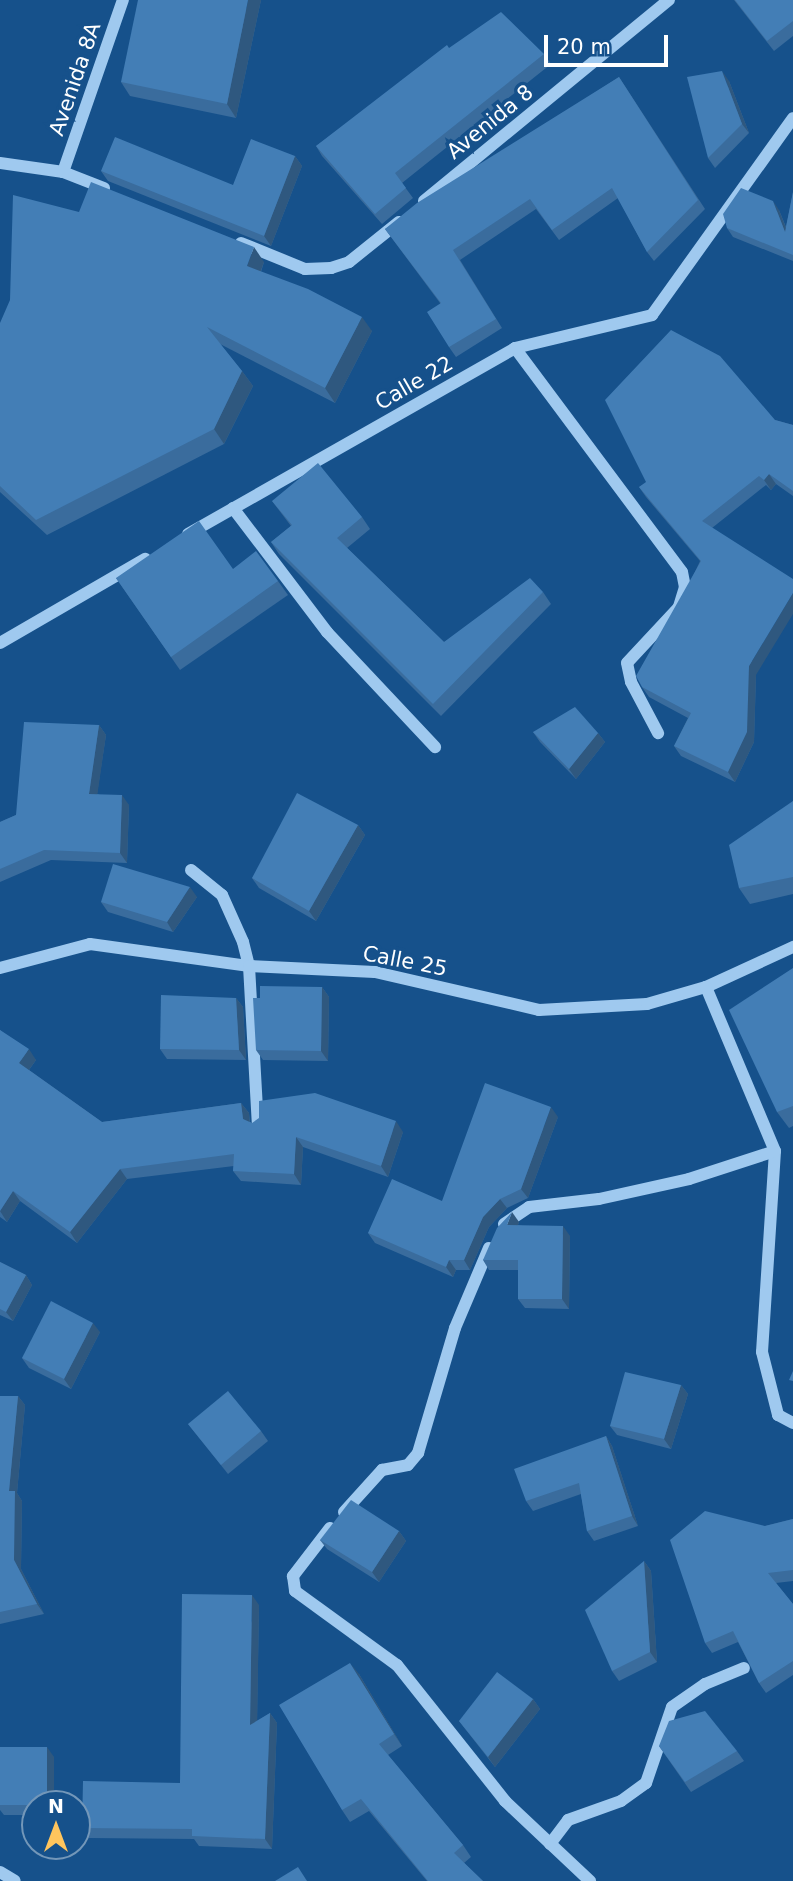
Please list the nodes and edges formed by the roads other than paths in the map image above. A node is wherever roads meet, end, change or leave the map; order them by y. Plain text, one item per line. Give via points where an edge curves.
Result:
1 (123, 0) edge
2 (670, 0) edge
3 (793, 118) edge
4 (0, 163) edge
5 (63, 172) junction
6 (114, 192) edge
7 (228, 238) edge
8 (515, 348) junction
9 (233, 508) junction
10 (0, 643) edge
11 (658, 733) dead end
12 (435, 747) dead end
13 (191, 870) dead end
14 (793, 947) edge
15 (249, 966) junction
16 (0, 968) edge
17 (706, 987) junction
18 (258, 1125) edge
19 (775, 1151) junction
20 (793, 1423) edge
21 (744, 1668) edge
22 (550, 1844) junction
23 (0, 1872) edge
24 (15, 1881) edge
25 (590, 1881) edge

1 - 5 street, Avenida 8A
2 - 7 street, Avenida 8 via 349,262 305,269
3 - 8 street, Calle 22 via 652,315
4 - 5 street
5 - 6 street
8 - 9 street, Calle 22
8 - 11 street via 682,572 685,587 678,607 628,663 631,682
9 - 10 street, Calle 22
9 - 12 street via 327,632
13 - 15 street via 222,895
14 - 17 street, Calle 25
15 - 16 street, Calle 25 via 90,944
15 - 17 street, Calle 25 via 375,972 539,1010 647,1004
15 - 18 street
17 - 19 street
19 - 20 street via 762,1352 778,1415
19 - 22 street via 689,1179 599,1199 529,1207 511,1216 496,1233 454,1328 418,1453 408,1465 389,1467 372,1478 293,1576 295,1591 397,1665 505,1801
21 - 22 street via 705,1684 672,1707 646,1783 621,1801 568,1821
22 - 25 street
23 - 24 street

